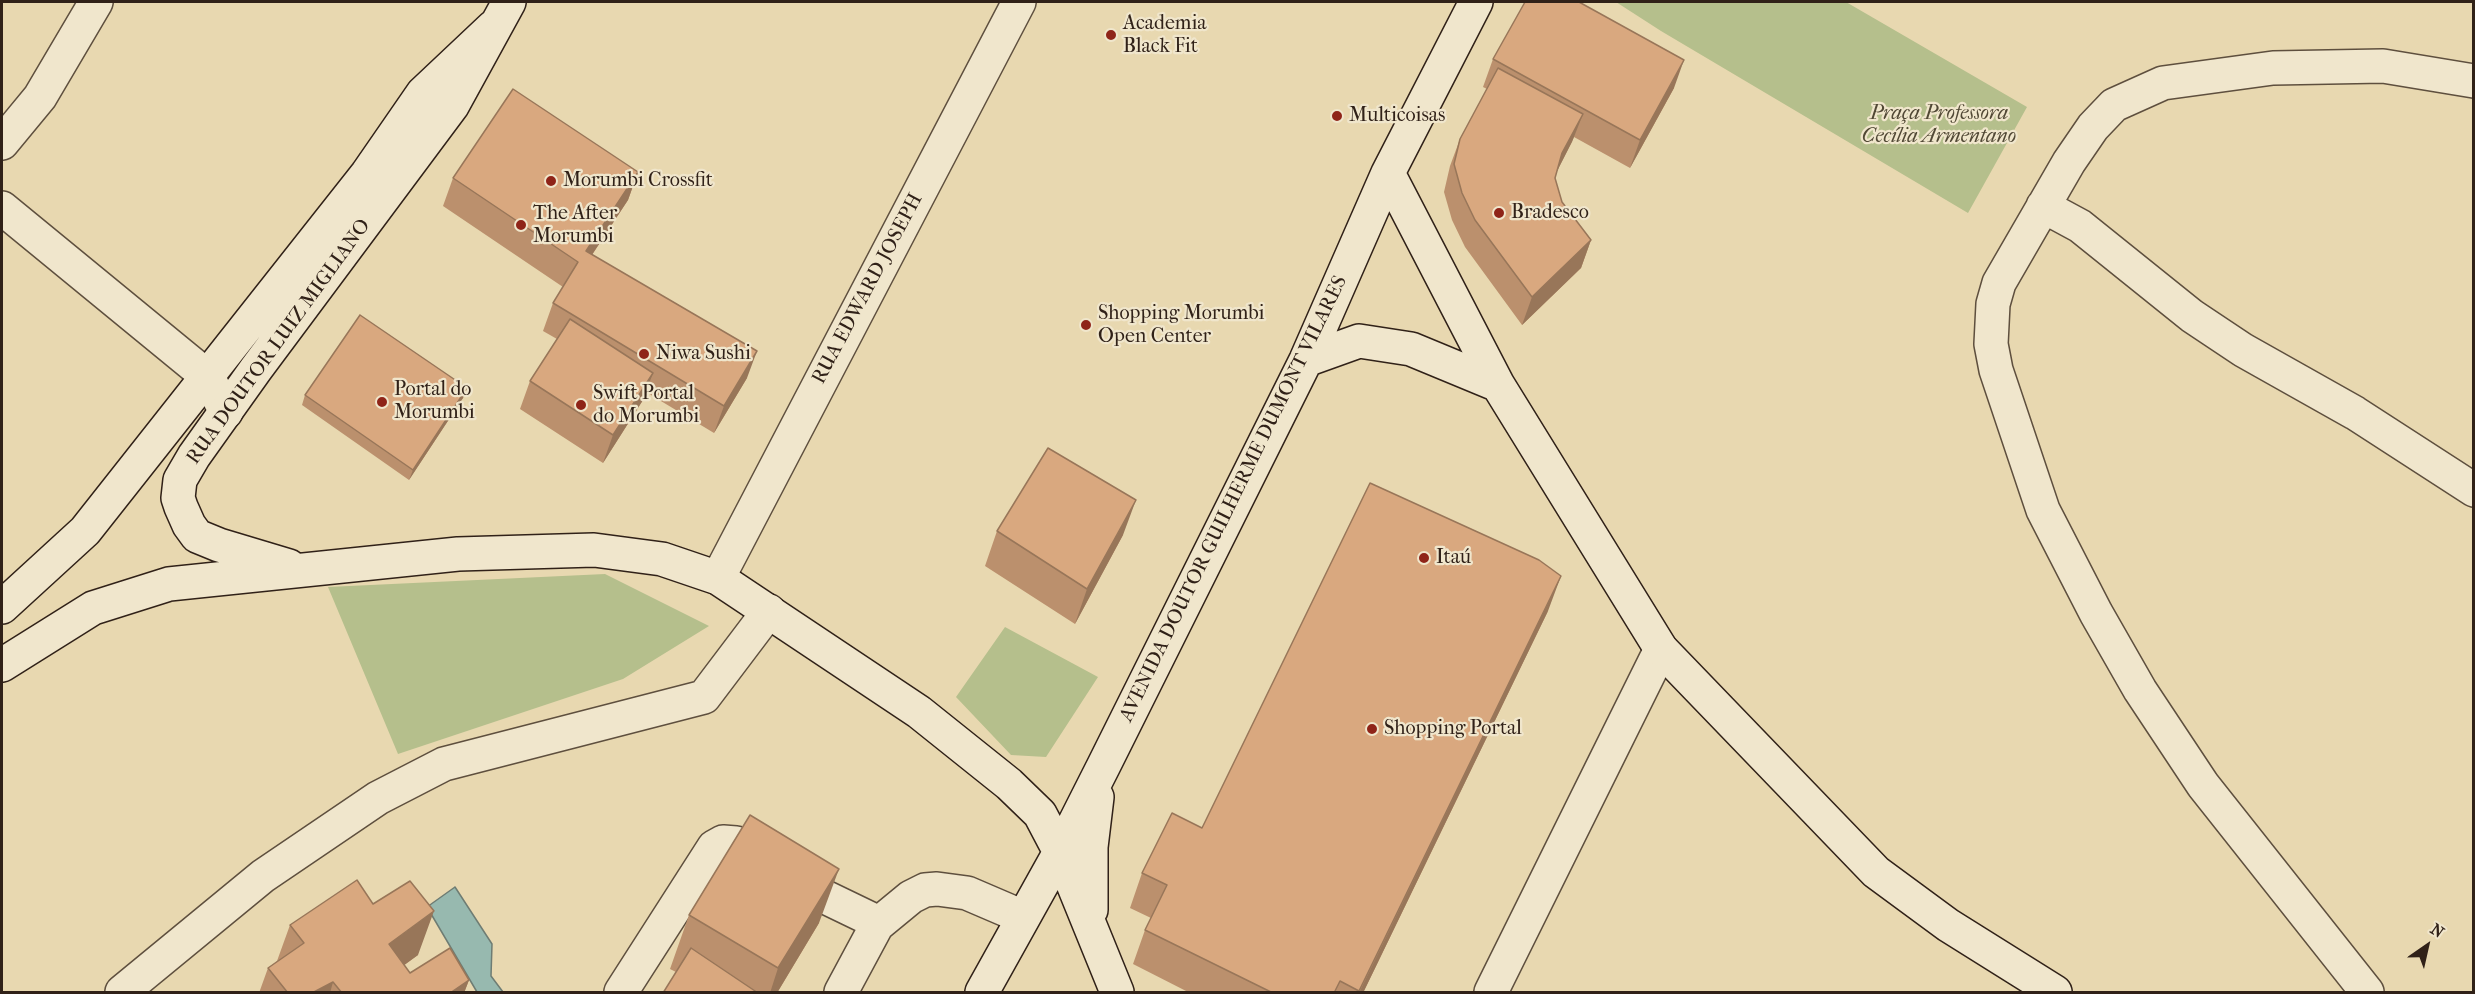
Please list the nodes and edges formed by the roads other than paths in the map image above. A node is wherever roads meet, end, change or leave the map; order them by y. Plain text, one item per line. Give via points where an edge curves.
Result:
1 (96, 2) edge
2 (1019, 2) edge
3 (1476, 2) edge
4 (501, 14) edge
5 (2474, 81) edge
6 (2, 143) edge
7 (1388, 173) junction
8 (2043, 206) junction
9 (2, 208) edge
10 (1306, 360) junction
11 (208, 377) junction
12 (1498, 386) junction
13 (226, 412) junction
14 (2474, 490) edge
15 (306, 571) junction
16 (718, 578) junction
17 (2, 608) edge
18 (769, 611) junction
19 (1661, 649) junction
20 (2, 665) edge
21 (1104, 765) junction
22 (1060, 852) junction
23 (1023, 917) junction
24 (879, 923) junction
25 (1092, 931) junction
26 (122, 993) edge
27 (621, 993) edge
28 (841, 993) edge
29 (981, 993) edge
30 (1117, 993) edge
31 (1491, 993) edge
32 (2055, 993) edge
33 (2367, 993) edge

1 - 6 street via 40,97
2 - 16 street, RUA EDWARD JOSEPH
3 - 7 street, AVENIDA DOUTOR GUILHERME DUMONT VILARES
4 - 11 street, RUA DOUTOR LUIZ MIGLIANO via 423,93 367,174
4 - 13 street, RUA DOUTOR LUIZ MIGLIANO via 452,106
5 - 8 street via 2383,66 2274,68 2163,83 2114,105 2093,127
7 - 10 street, AVENIDA DOUTOR GUILHERME DUMONT VILARES
7 - 12 street
8 - 14 street via 2080,225 2192,316 2243,350 2355,413
8 - 33 street via 1999,283 1993,304 1991,344 1996,370 2043,510 2140,690 2203,785
9 - 11 street
10 - 12 street via 1359,341 1411,349
10 - 21 street, AVENIDA DOUTOR GUILHERME DUMONT VILARES
11 - 13 street
11 - 17 street, RUA DOUTOR LUIZ MIGLIANO via 85,531
12 - 19 street
13 - 15 street, RUA DOUTOR LUIZ MIGLIANO via 180,480 178,498 189,525 197,536 219,545
15 - 16 street via 458,554 594,550 662,559
15 - 20 street via 169,584 93,608
16 - 18 street
18 - 22 street via 919,712 1009,784 1040,814
18 - 26 street via 704,697 484,752 444,764 416,778 378,798 263,876
19 - 31 street
19 - 32 street via 1876,872 1948,925
21 - 22 street, AVENIDA DOUTOR GUILHERME DUMONT VILARES
21 - 25 street via 1091,847
22 - 23 street, AVENIDA DOUTOR GUILHERME DUMONT VILARES
22 - 25 street
23 - 24 street via 967,893 937,889 911,897
23 - 29 street, AVENIDA DOUTOR GUILHERME DUMONT VILARES
24 - 27 street via 821,895 736,843 723,842 714,847
24 - 28 street
25 - 30 street

